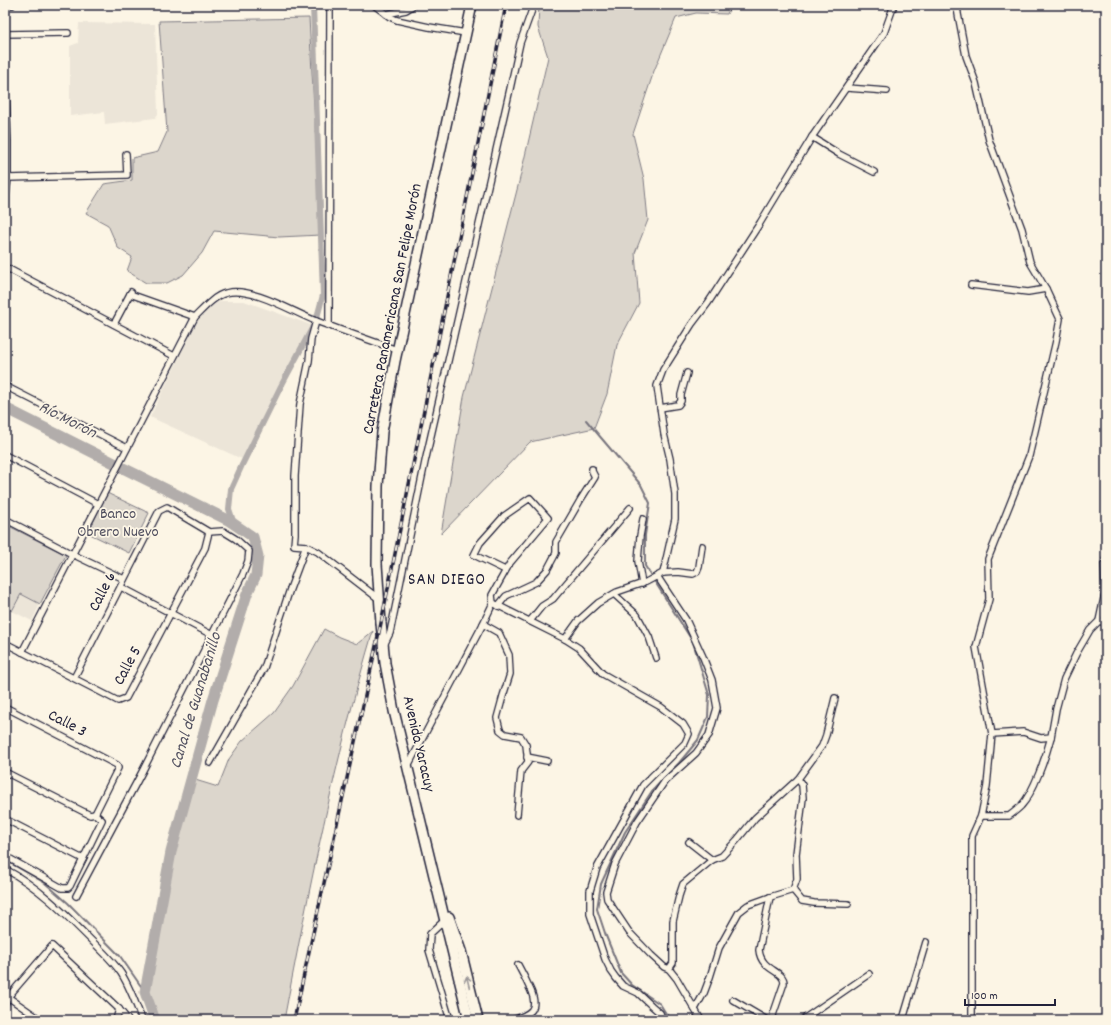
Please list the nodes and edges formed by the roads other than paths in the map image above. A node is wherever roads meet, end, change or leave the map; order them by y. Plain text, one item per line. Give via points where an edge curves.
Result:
1 (12, 5) edge
2 (330, 5) edge
3 (374, 5) edge
4 (414, 5) edge
5 (472, 5) edge
6 (894, 5) edge
7 (957, 5) edge
8 (5, 6) edge
9 (533, 7) dead end
10 (386, 14) junction
11 (68, 33) dead end
12 (466, 33) junction
13 (5, 34) edge
14 (5, 70) edge
15 (847, 88) junction
16 (887, 92) dead end
17 (812, 137) junction
18 (7, 142) edge
19 (126, 154) dead end
20 (874, 172) dead end
21 (8, 178) junction
22 (5, 204) edge
23 (5, 267) edge
24 (971, 285) dead end
25 (1046, 289) junction
26 (195, 317) junction
27 (316, 321) junction
28 (114, 324) junction
29 (329, 325) junction
30 (397, 350) junction
31 (174, 356) junction
32 (687, 373) dead end
33 (5, 386) edge
34 (660, 408) junction
35 (127, 448) junction
36 (5, 454) edge
37 (592, 469) dead end
38 (98, 504) junction
39 (630, 508) dead end
40 (643, 518) dead end
41 (5, 519) edge
42 (209, 532) junction
43 (306, 546) junction
44 (702, 546) dead end
45 (72, 554) junction
46 (1106, 559) edge
47 (506, 570) junction
48 (663, 573) junction
49 (656, 576) junction
50 (124, 580) junction
51 (644, 583) junction
52 (121, 587) junction
53 (614, 594) junction
54 (379, 599) junction
55 (492, 603) junction
56 (498, 606) junction
57 (170, 613) junction
58 (530, 621) junction
59 (1099, 621) junction
60 (381, 623) joint
61 (1106, 623) edge
62 (483, 624) junction
63 (212, 635) junction
64 (565, 639) junction
65 (5, 643) edge
66 (383, 647) junction
67 (22, 652) junction
68 (656, 658) dead end
69 (74, 678) junction
70 (835, 698) dead end
71 (5, 707) edge
72 (992, 734) junction
73 (1051, 737) junction
74 (527, 757) junction
75 (546, 762) dead end
76 (210, 763) dead end
77 (408, 766) junction
78 (5, 772) edge
79 (798, 779) junction
80 (95, 814) junction
81 (517, 814) dead end
82 (981, 816) junction
83 (5, 819) edge
84 (689, 842) dead end
85 (5, 856) edge
86 (83, 859) junction
87 (712, 860) junction
88 (5, 869) edge
89 (433, 870) junction
90 (793, 890) junction
91 (76, 896) dead end
92 (770, 896) junction
93 (848, 904) dead end
94 (444, 920) junction
95 (926, 942) dead end
96 (518, 965) dead end
97 (669, 969) junction
98 (870, 974) dead end
99 (7, 995) edge
100 (733, 1000) dead end
101 (5, 1004) edge
102 (695, 1009) junction
103 (119, 1010) junction
104 (41, 1020) edge
105 (116, 1020) edge
106 (128, 1020) edge
107 (142, 1020) edge
108 (450, 1020) edge
109 (469, 1020) edge
110 (478, 1020) edge
111 (513, 1020) edge
112 (663, 1020) edge
113 (701, 1020) edge
114 (767, 1020) edge
115 (774, 1020) edge
116 (802, 1020) edge
117 (900, 1020) edge
118 (972, 1020) edge

1 - 8 street
2 - 29 street
3 - 10 street
4 - 10 street via 406,10
5 - 12 main road, Carretera Panamericana San Felipe Morón
6 - 15 street via 884,33
7 - 25 street via 966,56 976,83 989,140 1022,229 1030,262
9 - 66 street via 520,43 425,462 390,633
10 - 12 street via 397,20
11 - 13 street
12 - 30 main road, Carretera Panamericana San Felipe Morón
14 - 18 street
15 - 16 street
15 - 17 street
17 - 20 street
17 - 34 street via 760,223 663,370 657,386
18 - 21 street
19 - 21 street via 127,175
21 - 22 street
23 - 28 street
24 - 25 street via 1028,292
25 - 72 street via 1060,319 1056,341 1029,456 988,559 989,599 976,647
26 - 27 street via 214,299 226,293 240,292 259,296
26 - 28 street via 131,293
26 - 31 street
27 - 29 street
27 - 43 street via 300,404 295,476 294,545
28 - 31 street
29 - 30 street
30 - 54 main road, Carretera Panamericana San Felipe Morón via 382,432 378,486
31 - 35 street
32 - 34 street via 678,405
33 - 35 street
34 - 48 street via 675,494 675,519
35 - 38 street
36 - 38 street
37 - 56 street via 595,477 556,542 556,553 547,570 536,582 506,596
38 - 45 street
39 - 58 street via 553,599 542,606
40 - 51 street via 638,561
41 - 45 street
42 - 50 street, Calle 6 via 167,507 159,511
42 - 57 street, Calle 5 via 205,548
42 - 63 street via 223,531 249,551 243,574
43 - 54 street via 318,552
43 - 76 street via 264,668
44 - 48 street via 698,572
45 - 50 street
45 - 67 street
46 - 59 street via 1105,593
47 - 47 street via 548,518 530,498 504,516 474,555
47 - 55 street via 492,595
48 - 49 street
49 - 51 street
49 - 97 street via 686,620 712,680 717,708 709,735 696,753 665,781 637,822 615,864 606,892 607,900 629,932
50 - 52 street, Calle 6
51 - 53 street
52 - 57 street
52 - 69 street, Calle 6
53 - 64 street via 598,603 578,621
53 - 68 street via 637,615 650,637
54 - 60 main road, Carretera Panamericana San Felipe Morón
55 - 56 street
55 - 62 street
56 - 58 street
57 - 63 street
57 - 69 street, Calle 5 via 126,698 118,701
58 - 64 street
59 - 61 street
59 - 73 street via 1090,630 1064,679
60 - 66 main road, Avenida Yaracuy
62 - 74 street via 499,633 509,655 510,674 497,718 500,730 505,734 521,737 526,745
62 - 77 street
63 - 91 street
64 - 112 street via 579,648 603,674 661,708 683,724 689,734 685,742 643,785 597,868 590,891 590,914 604,959 611,972 623,986 638,994 660,1013
65 - 67 street, Calle 5
66 - 77 main road, Avenida Yaracuy via 394,710
67 - 69 street, Calle 5
70 - 79 street via 822,746
71 - 80 street, Calle 3 via 117,765 118,768
72 - 73 street via 1023,732 1042,738
72 - 82 street
73 - 82 street via 1047,756 1021,806 1009,816
74 - 75 street
74 - 81 street via 528,762 521,771
77 - 89 main road, Avenida Yaracuy
78 - 80 street via 90,815
79 - 87 street via 755,818 722,856
79 - 90 street via 802,785 803,798 796,854 797,879
80 - 86 street via 102,820
82 - 118 street via 972,836
83 - 86 street
84 - 87 street
85 - 86 street via 65,889 70,886
87 - 97 street via 683,884 673,921 673,963
88 - 107 street via 32,885 52,902 121,972
89 - 94 main road
110 -> 89 main road via 461,951
90 - 92 street
90 - 93 street via 802,901
92 - 102 street via 748,905 739,912 718,948 704,993
92 - 115 street via 759,950 765,965 784,979 773,1015
94 - 108 street via 430,934 429,950
94 - 109 main road
95 - 117 street via 904,1016
96 - 111 street via 527,981 534,1003 528,1013
97 - 102 street
98 - 116 street
99 - 101 street
99 - 103 street via 52,946
99 - 104 street
100 - 114 street
102 - 113 street
103 - 105 street
103 - 106 street

